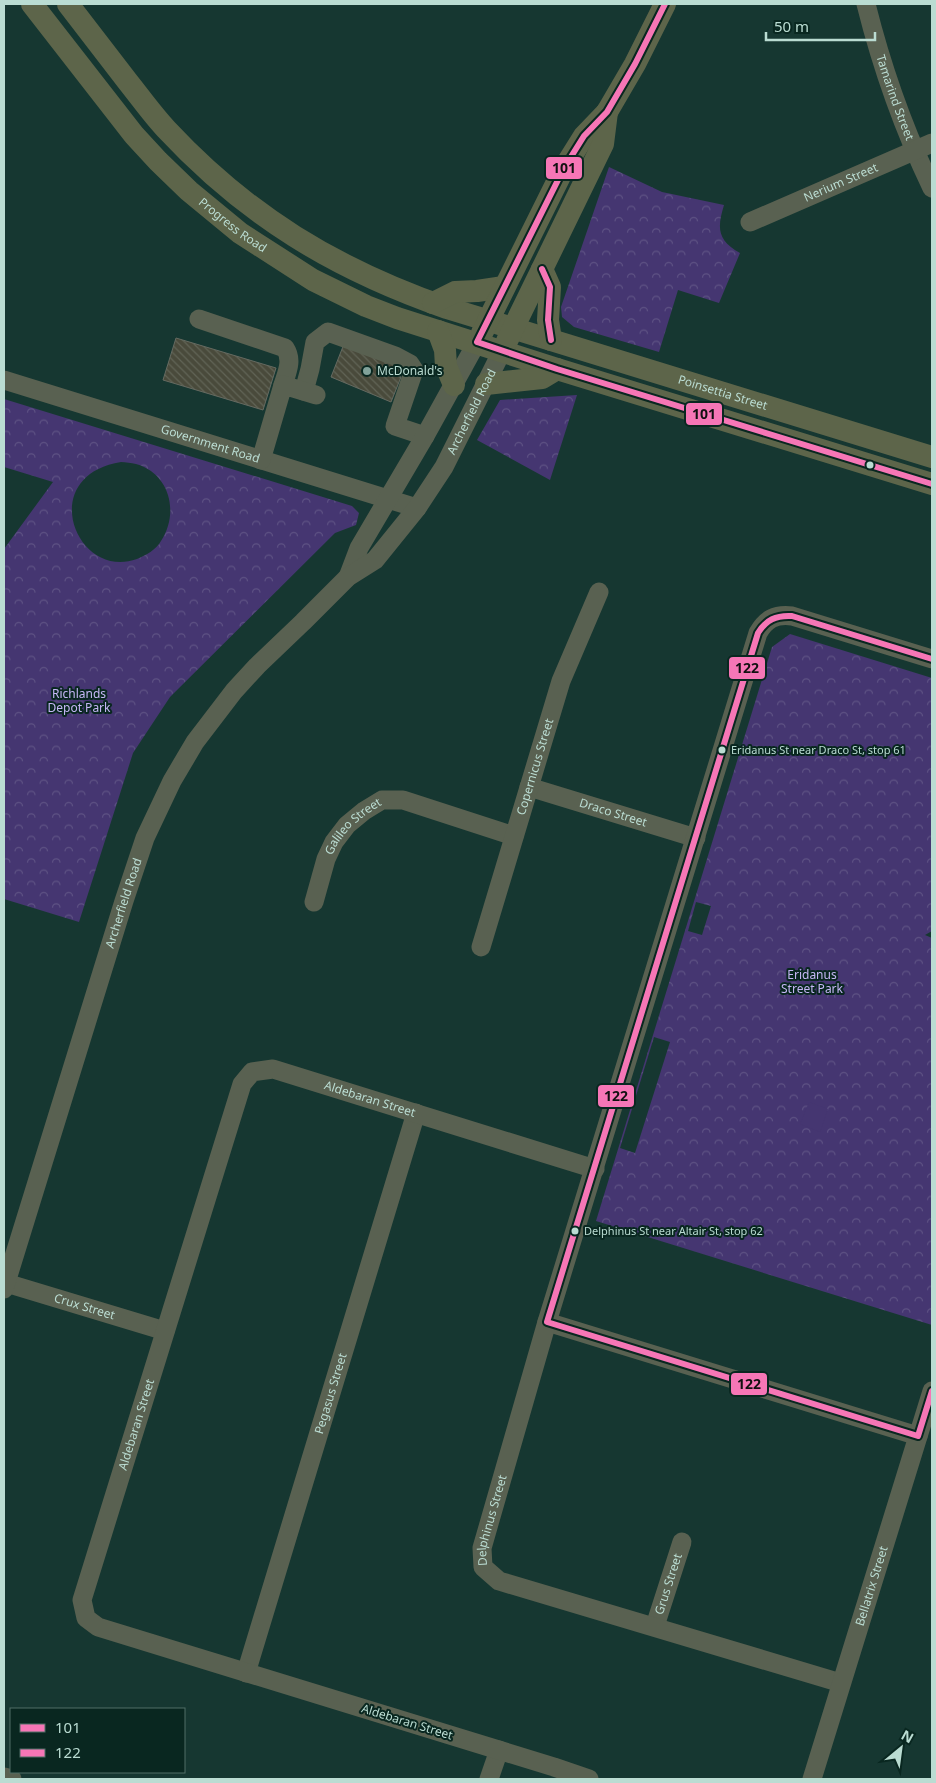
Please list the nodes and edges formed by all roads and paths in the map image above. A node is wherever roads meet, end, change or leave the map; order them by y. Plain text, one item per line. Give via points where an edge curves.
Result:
1 (32, 4) edge
2 (68, 4) edge
3 (665, 4) edge
4 (866, 4) edge
5 (607, 112) junction
6 (932, 143) edge
7 (914, 151) junction
8 (932, 188) edge
9 (750, 222) dead end
10 (542, 269) junction
11 (504, 287) junction
12 (433, 303) junction
13 (199, 319) dead end
14 (488, 320) junction
15 (513, 328) junction
16 (438, 331) junction
17 (551, 340) junction
18 (477, 342) junction
19 (502, 351) junction
20 (557, 369) junction
21 (4, 380) edge
22 (486, 384) junction
23 (283, 385) junction
24 (454, 385) junction
25 (425, 436) junction
26 (932, 457) edge
27 (261, 460) junction
28 (932, 484) edge
29 (389, 499) junction
30 (417, 508) junction
31 (348, 577) junction
32 (599, 592) dead end
33 (932, 659) edge
34 (529, 787) junction
35 (514, 836) junction
36 (696, 838) junction
37 (314, 902) dead end
38 (481, 947) dead end
39 (416, 1113) junction
40 (595, 1169) junction
41 (5, 1286) edge
42 (547, 1322) junction
43 (165, 1331) junction
44 (932, 1391) edge
45 (918, 1436) junction
46 (682, 1542) dead end
47 (655, 1626) junction
48 (246, 1673) junction
49 (841, 1683) junction
50 (498, 1750) junction
51 (4, 1777) edge
52 (12, 1779) edge
53 (488, 1779) edge
54 (588, 1779) edge
55 (812, 1779) edge

1 - 16 main road, Progress Road via 134,135 189,191 225,221 321,284 366,306
2 - 12 main road, Progress Road via 165,127 227,188 272,223 320,252 369,277
3 - 5 main road, Archerfield Road
4 - 7 street, Tamarind Street via 888,85
5 - 10 main road, Archerfield Road via 603,144
5 - 11 main road, Archerfield Road via 584,136 564,168
6 - 7 street, Nerium Street
7 - 8 street, Tamarind Street
7 - 9 street, Nerium Street
10 - 15 main road, Archerfield Road
10 - 17 main road via 550,287 548,320
11 - 12 main road via 455,292
11 - 14 main road, Archerfield Road
12 - 14 main road, Progress Road
13 - 23 street via 285,348 290,354 290,362
14 - 15 main road, Progress Road
14 - 18 main road, Archerfield Road
15 - 17 main road, Poinsettia Street
15 - 19 main road, Archerfield Road
16 - 18 main road, Progress Road
16 - 24 main road
17 - 26 main road, Poinsettia Street
18 - 19 main road, Progress Road
18 - 24 street, Archerfield Road
19 - 20 main road, Poinsettia Street
19 - 22 street, Archerfield Road
20 - 22 main road via 542,378
20 - 28 main road, Poinsettia Street
21 - 27 street, Government Road
22 - 30 street, Archerfield Road via 444,467
23 - 25 street via 310,393 315,342 328,332 410,364 414,370 395,426
23 - 27 street
24 - 25 street, Archerfield Road
25 - 29 street, Archerfield Road
27 - 29 street, Government Road
29 - 30 street, Government Road
29 - 31 street, Archerfield Road via 359,548
30 - 31 street, Archerfield Road via 375,560
31 - 41 street, Archerfield Road via 234,691 195,742 172,781 145,838 124,901
32 - 34 street, Copernicus Street via 561,681
33 - 36 street, Delphinus Street via 792,616 782,615 768,620 758,633
34 - 35 street, Copernicus Street
34 - 36 street, Draco Street
35 - 37 street, Galileo Street via 403,800 382,800 347,825 334,842
35 - 38 street, Copernicus Street
36 - 40 street, Delphinus Street
39 - 40 street, Aldebaran Street
39 - 43 street, Aldebaran Street via 273,1069 252,1072 242,1084
39 - 48 street, Pegasus Street
40 - 42 street, Delphinus Street
41 - 43 street, Crux Street
42 - 45 street
42 - 47 street, Delphinus Street via 482,1548 483,1566 498,1580
43 - 48 street, Aldebaran Street via 82,1600 86,1618 98,1627
44 - 45 street, Bellatrix Street
45 - 49 street, Bellatrix Street
46 - 47 street, Grus Street
47 - 49 street, Delphinus Street
48 - 50 street, Aldebaran Street
49 - 55 street, Bellatrix Street
50 - 53 street
50 - 54 street, Aldebaran Street
51 - 52 street

